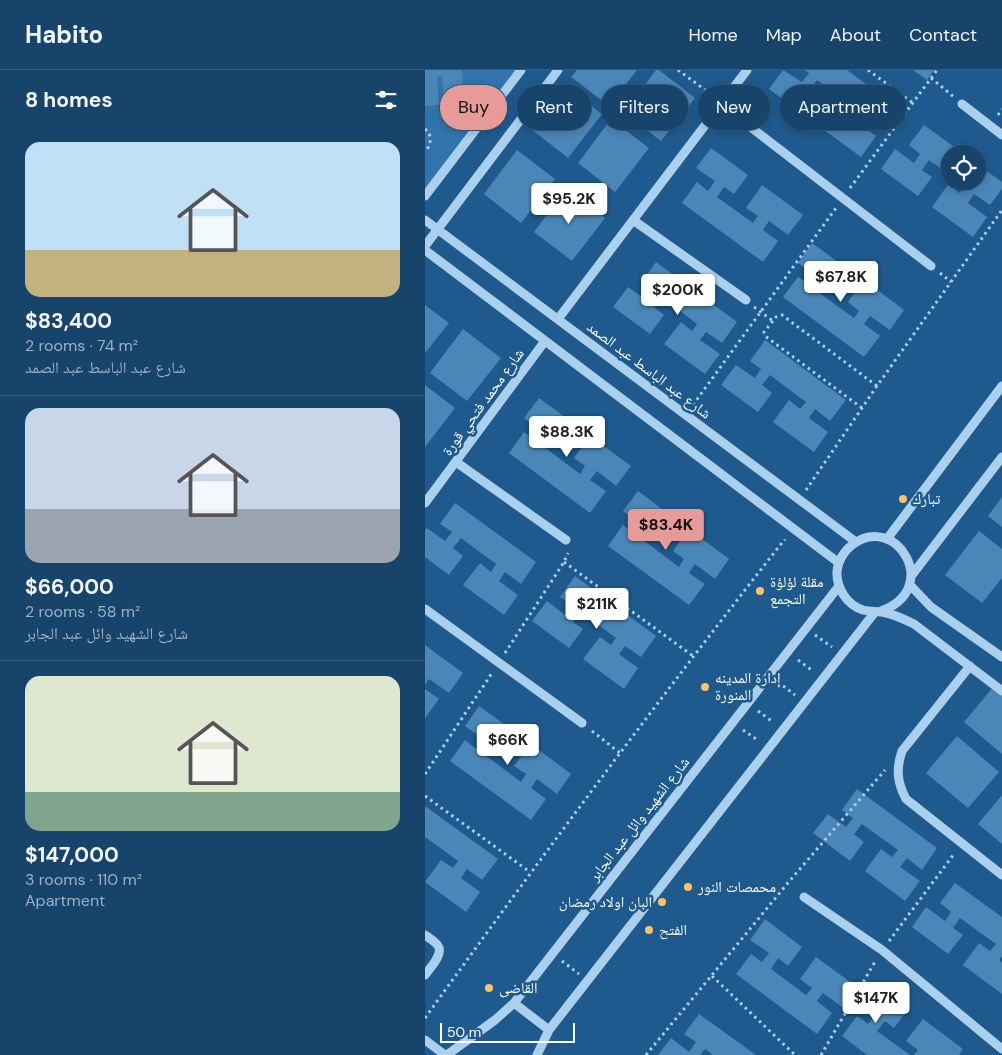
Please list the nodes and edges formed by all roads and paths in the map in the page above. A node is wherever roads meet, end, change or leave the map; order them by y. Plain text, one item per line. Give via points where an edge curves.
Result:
1 (521, 70) edge
2 (558, 70) edge
3 (679, 70) edge
4 (747, 70) edge
5 (868, 70) edge
6 (937, 70) edge
7 (931, 78) junction
8 (698, 85) edge
9 (736, 85) edge
10 (913, 103) junction
11 (963, 104) joint
12 (425, 129) edge
13 (702, 130) edge
14 (755, 130) edge
15 (1002, 134) edge
16 (425, 152) edge
17 (425, 196) edge
18 (843, 198) junction
19 (1002, 210) edge
20 (425, 220) edge
21 (633, 220) junction
22 (437, 230) junction
23 (425, 248) edge
24 (931, 266) dead end
25 (746, 300) joint
26 (760, 311) junction
27 (558, 320) junction
28 (773, 321) junction
29 (545, 340) junction
30 (877, 386) junction
31 (1001, 390) edge
32 (862, 408) junction
33 (686, 415) junction
34 (1002, 457) edge
35 (456, 462) junction
36 (800, 500) junction
37 (425, 503) edge
38 (793, 528) junction
39 (887, 539) junction
40 (566, 540) dead end
41 (856, 542) junction
42 (564, 562) dead end
43 (839, 563) junction
44 (911, 575) junction
45 (910, 585) junction
46 (839, 586) junction
47 (425, 609) edge
48 (878, 612) junction
49 (806, 628) junction
50 (787, 652) junction
51 (841, 654) junction
52 (693, 656) junction
53 (1002, 658) edge
54 (970, 666) junction
55 (769, 676) junction
56 (823, 678) junction
57 (1002, 691) edge
58 (804, 702) junction
59 (748, 703) junction
60 (733, 722) junction
61 (582, 723) joint
62 (783, 729) junction
63 (769, 748) junction
64 (902, 751) junction
65 (620, 753) junction
66 (425, 796) edge
67 (530, 872) junction
68 (1002, 875) edge
69 (804, 897) dead end
70 (425, 935) edge
71 (552, 954) junction
72 (425, 975) edge
73 (712, 976) junction
74 (587, 980) junction
75 (513, 1003) junction
76 (425, 1018) edge
77 (549, 1030) junction
78 (425, 1040) edge
79 (1002, 1049) edge
80 (446, 1055) edge
81 (537, 1055) edge
82 (646, 1055) edge
83 (795, 1055) edge

1 - 17 street
2 - 22 street
3 - 8 path
4 - 9 street
5 - 10 path
6 - 7 path
7 - 10 path
7 - 11 path
10 - 18 path
11 - 15 street
12 - 16 path via 430,141
13 - 21 street
14 - 18 street
18 - 24 street
18 - 26 path
19 - 30 path
20 - 22 street, شارع عبد الباسط عبد الصمد
21 - 25 street
21 - 27 street
22 - 23 street
22 - 27 street, شارع عبد الباسط عبد الصمد
23 - 29 street
25 - 26 path
26 - 28 path
26 - 33 path
27 - 33 street, شارع عبد الباسط عبد الصمد
28 - 30 path via 777,315 782,315
28 - 32 path via 764,332 765,336
29 - 35 street, شارع محمد فتحي قورة
29 - 38 street
30 - 32 path
31 - 39 street
32 - 36 path
33 - 36 street, شارع عبد الباسط عبد الصمد
34 - 44 street
35 - 37 street, شارع محمد فتحي قورة
35 - 40 street
36 - 41 street, شارع عبد الباسط عبد الصمد
38 - 43 street
38 - 52 path
39 - 41 street via 866,538
39 - 44 street via 904,552
41 - 43 street
42 - 52 path
43 - 46 street
44 - 45 street
45 - 48 street via 899,602
45 - 53 street via 931,607
46 - 48 street via 855,606
46 - 49 street, شارع الشهيد وائل عبد الجابر
47 - 61 street
48 - 51 street
48 - 54 street via 915,624
49 - 50 street, شارع الشهيد وائل عبد الجابر
49 - 51 path
50 - 55 street, شارع الشهيد وائل عبد الجابر
50 - 56 path
51 - 56 street
52 - 65 path
54 - 57 street
54 - 64 street
55 - 58 path
55 - 59 street, شارع الشهيد وائل عبد الجابر
56 - 58 street
58 - 62 street
59 - 60 street, شارع الشهيد وائل عبد الجابر
59 - 62 path
60 - 63 path
60 - 71 street, شارع الشهيد وائل عبد الجابر
61 - 65 path
62 - 63 street
63 - 74 street
64 - 68 street via 897,776 906,799
64 - 73 path
65 - 67 path
66 - 67 path
67 - 76 path
69 - 79 street via 881,950
70 - 72 street via 440,950
71 - 74 path
71 - 75 street, شارع الشهيد وائل عبد الجابر
73 - 82 path
73 - 83 path
74 - 77 street
75 - 77 street
75 - 80 street, شارع الشهيد وائل عبد الجابر
77 - 81 street
78 - 80 street

